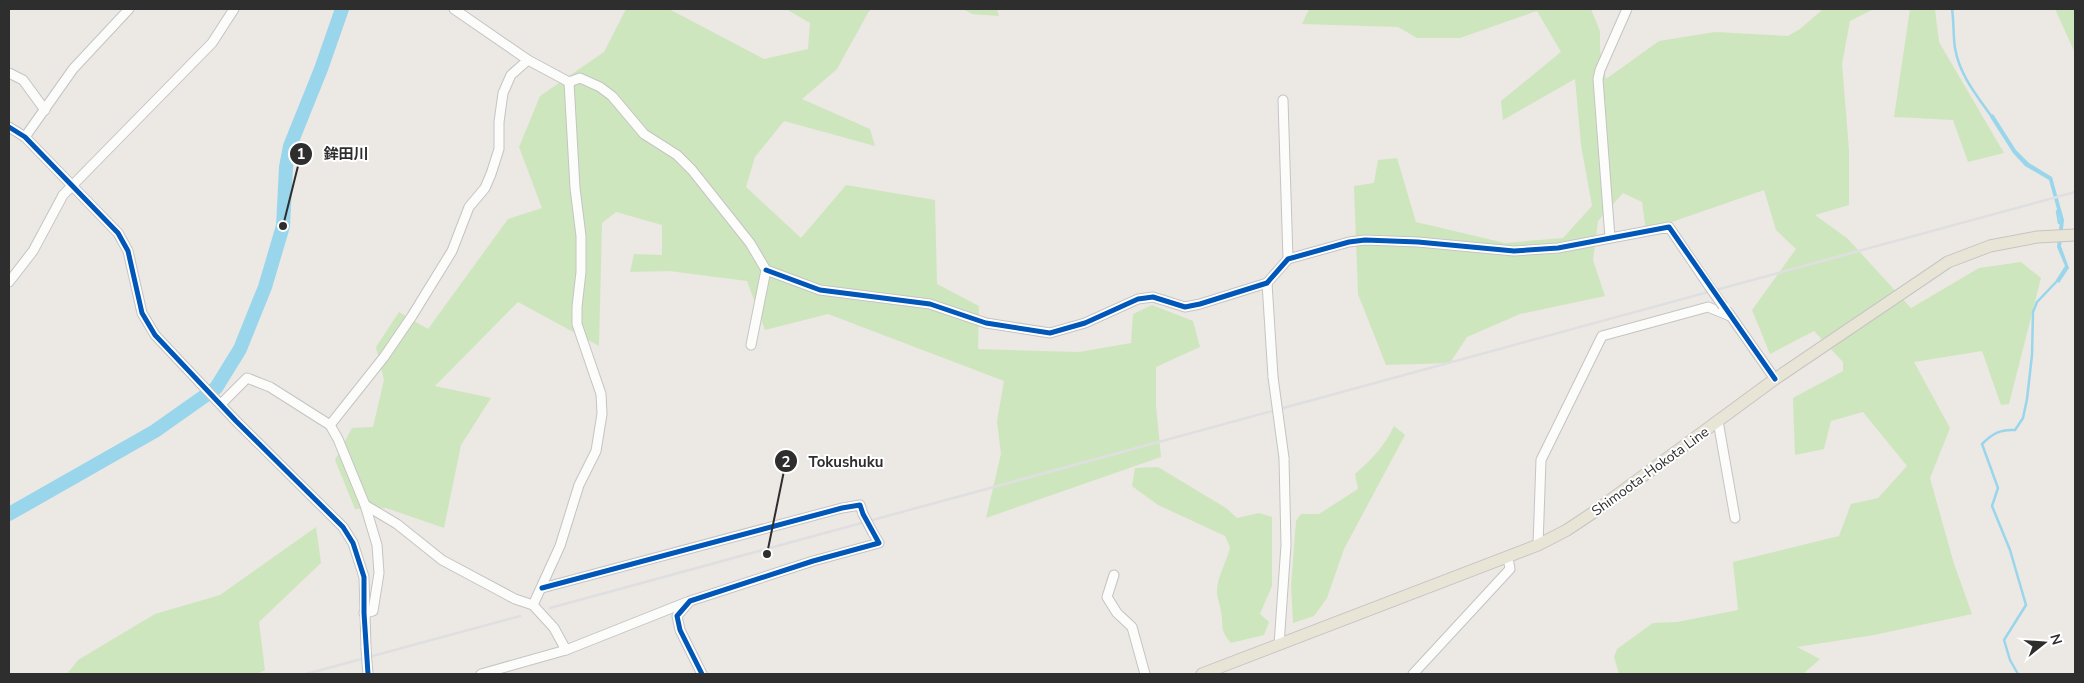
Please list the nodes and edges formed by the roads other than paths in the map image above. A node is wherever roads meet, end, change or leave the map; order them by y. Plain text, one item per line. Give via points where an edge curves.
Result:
1 (129, 9) edge
2 (234, 9) edge
3 (454, 9) edge
4 (1627, 9) edge
5 (528, 60) junction
6 (9, 73) edge
7 (569, 82) junction
8 (1283, 100) dead end
9 (44, 110) junction
10 (9, 127) edge
11 (25, 137) junction
12 (73, 185) junction
13 (2065, 236) edge
14 (1610, 238) junction
15 (1288, 259) junction
16 (766, 270) junction
17 (9, 282) edge
18 (1268, 283) junction
19 (1730, 316) junction
20 (751, 345) dead end
21 (1775, 379) junction
22 (219, 401) junction
23 (1718, 421) junction
24 (330, 425) junction
25 (366, 504) junction
26 (1736, 518) dead end
27 (1538, 545) junction
28 (1508, 558) junction
29 (1114, 575) dead end
30 (542, 588) junction
31 (690, 601) junction
32 (533, 604) junction
33 (364, 613) junction
34 (1279, 645) junction
35 (566, 650) junction
36 (368, 674) edge
37 (482, 674) edge
38 (702, 674) edge
39 (1145, 674) edge
40 (1202, 674) edge
41 (1414, 674) edge

1 - 9 street via 86,54
2 - 12 street via 212,43
3 - 5 street
4 - 14 street via 1598,79
5 - 7 street
5 - 24 street via 511,75 503,93 499,148 491,174 485,188 469,207 452,251 384,357
6 - 9 street via 23,80
7 - 16 street via 580,78 600,87 612,96 644,134 688,165 750,243
7 - 30 street via 581,236 577,324 601,394 602,414 596,451 579,485 560,546
8 - 15 street
9 - 11 street
10 - 11 street
11 - 12 street
12 - 17 street via 56,205 33,251
12 - 22 street via 125,243 146,322
13 - 21 main road, Shimoota-Hokota Line via 2037,237 1990,246 1948,262
14 - 15 street via 1558,248 1514,250 1365,240
14 - 19 street, bridge via 1669,227
15 - 18 street
16 - 18 street via 820,290 930,304 986,323 1050,334 1138,300 1153,297 1185,307
16 - 20 street
18 - 34 street, bridge via 1273,377 1284,458 1286,546
19 - 21 street
19 - 27 street via 1708,307 1602,336 1541,460
21 - 23 main road, Shimoota-Hokota Line
22 - 24 street via 246,378 270,387
22 - 33 street via 343,527 353,543 364,577
23 - 26 street
23 - 27 main road, Shimoota-Hokota Line via 1594,512
24 - 25 street
25 - 32 street via 442,560 515,599
25 - 33 street via 377,546 379,572 373,611
27 - 28 main road, Shimoota-Hokota Line
28 - 34 main road, Shimoota-Hokota Line
28 - 41 street via 1510,569
29 - 39 street via 1107,596 1117,614 1132,627
30 - 31 street, bridge via 860,505 879,543
30 - 32 street
31 - 35 street
31 - 38 street via 677,616 680,630
32 - 35 street via 554,628
33 - 36 street, bridge
34 - 40 main road, Shimoota-Hokota Line
35 - 37 street

